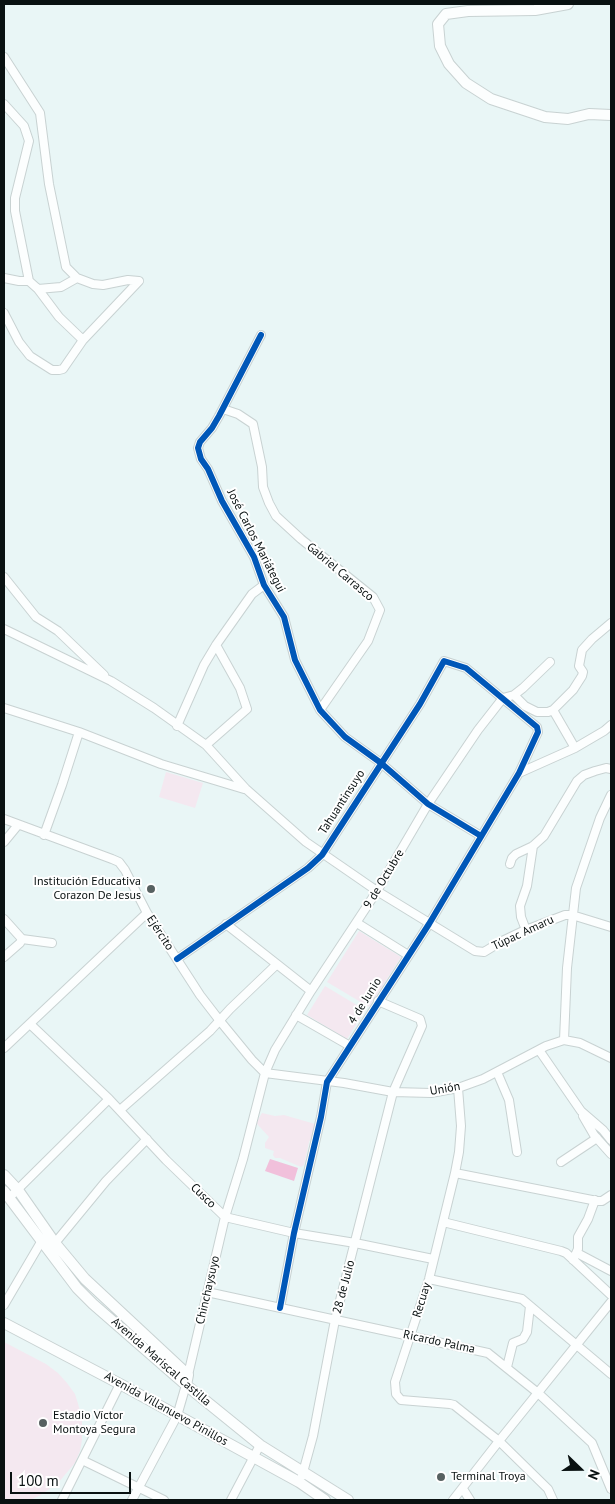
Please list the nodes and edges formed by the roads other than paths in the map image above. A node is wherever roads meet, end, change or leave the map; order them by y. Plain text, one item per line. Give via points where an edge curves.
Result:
1 (568, 4) edge
2 (4, 57) edge
3 (4, 104) edge
4 (611, 115) edge
5 (4, 278) edge
6 (77, 278) junction
7 (29, 281) junction
8 (38, 289) junction
9 (4, 313) edge
10 (261, 335) dead end
11 (84, 340) junction
12 (222, 409) junction
13 (4, 577) edge
14 (264, 585) junction
15 (611, 623) edge
16 (4, 629) edge
17 (216, 645) junction
18 (550, 662) dead end
19 (111, 681) junction
20 (514, 695) junction
21 (503, 698) junction
22 (4, 708) edge
23 (320, 710) junction
24 (552, 710) junction
25 (611, 725) edge
26 (177, 726) junction
27 (79, 732) junction
28 (538, 732) joint
29 (206, 745) junction
30 (575, 748) junction
31 (381, 763) junction
32 (611, 769) edge
33 (519, 772) junction
34 (246, 789) junction
35 (611, 795) edge
36 (428, 804) junction
37 (4, 820) edge
38 (18, 825) junction
39 (44, 835) junction
40 (481, 836) junction
41 (4, 842) edge
42 (533, 846) junction
43 (322, 855) junction
44 (510, 864) dead end
45 (377, 891) junction
46 (147, 913) junction
47 (572, 915) junction
48 (4, 919) edge
49 (357, 923) junction
50 (226, 924) junction
51 (429, 924) junction
52 (611, 927) edge
53 (526, 930) junction
54 (22, 939) junction
55 (52, 943) dead end
56 (408, 955) junction
57 (4, 957) edge
58 (177, 959) junction
59 (276, 965) junction
60 (310, 991) junction
61 (378, 1001) junction
62 (296, 1015) junction
63 (220, 1021) junction
64 (30, 1024) junction
65 (564, 1040) junction
66 (350, 1046) junction
67 (4, 1048) edge
68 (539, 1050) junction
69 (611, 1058) edge
70 (497, 1072) junction
71 (266, 1073) junction
72 (327, 1082) junction
73 (458, 1088) junction
74 (393, 1092) junction
75 (110, 1099) junction
76 (120, 1110) junction
77 (581, 1111) junction
78 (597, 1138) junction
79 (147, 1139) junction
80 (611, 1140) edge
81 (516, 1152) dead end
82 (611, 1154) edge
83 (561, 1162) dead end
84 (455, 1173) junction
85 (4, 1175) edge
86 (18, 1190) junction
87 (6, 1195) edge
88 (611, 1195) edge
89 (595, 1200) junction
90 (225, 1217) junction
91 (443, 1222) junction
92 (294, 1233) junction
93 (41, 1242) junction
94 (55, 1243) junction
95 (356, 1243) junction
96 (575, 1256) junction
97 (433, 1259) junction
98 (611, 1271) edge
99 (429, 1279) junction
100 (206, 1292) junction
101 (611, 1295) edge
102 (611, 1302) edge
103 (4, 1305) edge
104 (530, 1306) junction
105 (280, 1308) junction
106 (335, 1320) junction
107 (4, 1323) edge
108 (411, 1336) junction
109 (577, 1346) junction
110 (507, 1367) junction
111 (188, 1374) junction
112 (611, 1374) edge
113 (120, 1384) junction
114 (186, 1386) junction
115 (538, 1393) junction
116 (177, 1416) junction
117 (498, 1441) junction
118 (260, 1444) junction
119 (253, 1457) junction
120 (82, 1460) junction
121 (611, 1466) edge
122 (603, 1470) junction
123 (301, 1477) junction
124 (138, 1488) junction
125 (463, 1489) junction
126 (611, 1489) edge
127 (337, 1497) edge
128 (62, 1500) edge
129 (132, 1500) edge
130 (164, 1500) edge
131 (231, 1500) edge
132 (325, 1500) edge
133 (348, 1500) edge
134 (453, 1500) edge
135 (470, 1500) edge
136 (553, 1500) edge

1 - 4 street via 535,10 446,14 438,24 440,46 449,64 466,83 491,99 545,118
2 - 6 street via 40,112 49,184 66,267
3 - 7 street via 24,126 29,141 15,198 15,211
5 - 7 street
6 - 8 street via 61,287
6 - 11 street via 103,285 139,281
7 - 8 street
8 - 11 street via 59,318
9 - 11 street via 30,356 52,370 63,368
10 - 12 street
12 - 14 street, José Carlos Mariátegui via 198,448 222,501 254,557
12 - 23 street, Gabriel Carrasco via 253,424 263,486 276,516 373,598 380,610 368,640
13 - 19 street via 36,617 58,631
14 - 17 street via 252,594
14 - 23 street, José Carlos Mariátegui via 284,617 295,660
15 - 24 street via 582,650 579,666 582,676
16 - 19 street
17 - 26 street
17 - 29 street via 240,688 247,709
18 - 20 street
19 - 26 street, Túpac Amaru
20 - 21 street
20 - 24 street via 537,712
21 - 28 street, Tahuantinsuyo via 537,727
21 - 31 street, Tahuantinsuyo via 466,668 444,661
21 - 36 street, 9 de Octubre
22 - 27 street
23 - 31 street, José Carlos Mariátegui via 345,737
24 - 30 street
25 - 30 street
26 - 29 street, Túpac Amaru
27 - 34 street via 161,764
27 - 39 street
28 - 33 street, 4 de Junio
29 - 34 street, Túpac Amaru
30 - 33 street
31 - 36 street, José Carlos Mariátegui
31 - 43 street, Tahuantinsuyo
32 - 42 street via 584,775 576,781 550,829
33 - 40 street, 4 de Junio
34 - 43 street, Túpac Amaru
35 - 47 street via 576,888
36 - 40 street, José Carlos Mariátegui
36 - 45 street, 9 de Octubre
37 - 38 street, Ejército
38 - 39 street, Ejército
38 - 41 street
39 - 46 street, Ejército via 119,862
40 - 51 street, 4 de Junio
42 - 44 street via 516,854
42 - 53 street via 527,886 520,906
43 - 45 street, Túpac Amaru
43 - 50 street, Tahuantinsuyo
45 - 49 street, 9 de Octubre
45 - 51 street, Túpac Amaru
46 - 58 street, Ejército
46 - 64 street
47 - 52 street
47 - 53 street, Túpac Amaru
47 - 65 street
48 - 54 street
49 - 56 street
49 - 60 street, 9 de Octubre
50 - 58 street, Tahuantinsuyo
50 - 59 street
51 - 53 street, Túpac Amaru via 475,951 484,952
51 - 56 street, 4 de Junio
54 - 55 street
54 - 57 street
56 - 61 street, 4 de Junio
58 - 63 street, Ejército
59 - 60 street
59 - 63 street
60 - 62 street, 9 de Octubre
61 - 66 street, 4 de Junio
61 - 74 street, 28 de Julio via 420,1019 422,1029
62 - 66 street
62 - 71 street, 9 de Octubre via 274,1050
63 - 71 street, Ejército
63 - 76 street
64 - 67 street
64 - 75 street, Cusco
65 - 68 street, Unión
65 - 69 street via 580,1043
66 - 72 street, 4 de Junio
68 - 70 street, Unión
68 - 77 street
70 - 73 street, Unión
70 - 81 street via 509,1100
71 - 72 street, Unión
71 - 90 street, Chinchaysuyo
72 - 74 street, Unión
72 - 92 street, 4 de Junio
73 - 74 street, Unión via 431,1093
73 - 84 street, Recuay via 460,1126
74 - 95 street, 28 de Julio
75 - 76 street, Cusco
75 - 86 street
76 - 79 street, Cusco
77 - 78 street
77 - 80 street
78 - 82 street
78 - 83 street
79 - 90 street, Cusco
79 - 94 street via 106,1181
84 - 89 street
84 - 91 street, Recuay
85 - 86 street, Avenida Mariscal Castilla
86 - 87 street
86 - 94 street, Avenida Mariscal Castilla
87 - 93 street, Avenida Mariscal Castilla
88 - 89 street via 602,1201
89 - 96 street via 578,1237
90 - 92 street, Cusco
90 - 100 street, Chinchaysuyo
91 - 96 street via 554,1248
91 - 97 street, Recuay
92 - 95 street, Cusco
92 - 105 street, 4 de Junio
93 - 94 street
93 - 103 street
93 - 114 street, Avenida Mariscal Castilla via 77,1288
94 - 111 street, Avenida Mariscal Castilla via 85,1279
95 - 97 street, Cusco
95 - 106 street, 28 de Julio
96 - 98 street
96 - 101 street
97 - 99 street, Recuay
99 - 104 street via 512,1296
99 - 108 street, Recuay
100 - 105 street, Ricardo Palma
100 - 111 street, Chinchaysuyo
102 - 109 street
104 - 109 street
104 - 110 street via 527,1332 523,1339 513,1343
105 - 106 street, Ricardo Palma
106 - 108 street, Ricardo Palma
106 - 123 street, 28 de Julio via 313,1436
107 - 113 street, Avenida Villanuevo Pinillos
108 - 110 street, Ricardo Palma via 488,1353
108 - 117 street, Recuay via 395,1382 397,1397 450,1404
109 - 112 street
109 - 115 street
110 - 115 street, Ricardo Palma
111 - 114 street, Chinchaysuyo
113 - 116 street, Avenida Villanuevo Pinillos
113 - 120 street
114 - 116 street, Chinchaysuyo
114 - 118 street, Avenida Mariscal Castilla
115 - 117 street
115 - 122 street, Ricardo Palma via 592,1443
116 - 119 street, Avenida Villanuevo Pinillos
116 - 124 street, Chinchaysuyo
117 - 125 street
117 - 136 street via 548,1489
118 - 119 street
118 - 123 street, Avenida Mariscal Castilla
119 - 123 street, Avenida Villanuevo Pinillos
119 - 131 street
120 - 124 street
120 - 128 street
121 - 122 street
122 - 126 street, Ricardo Palma
123 - 127 street, Avenida Mariscal Castilla
123 - 132 street, Avenida Villanuevo Pinillos
124 - 129 street, Chinchaysuyo
124 - 130 street
125 - 134 street
125 - 135 street
127 - 133 street, Avenida Mariscal Castilla

